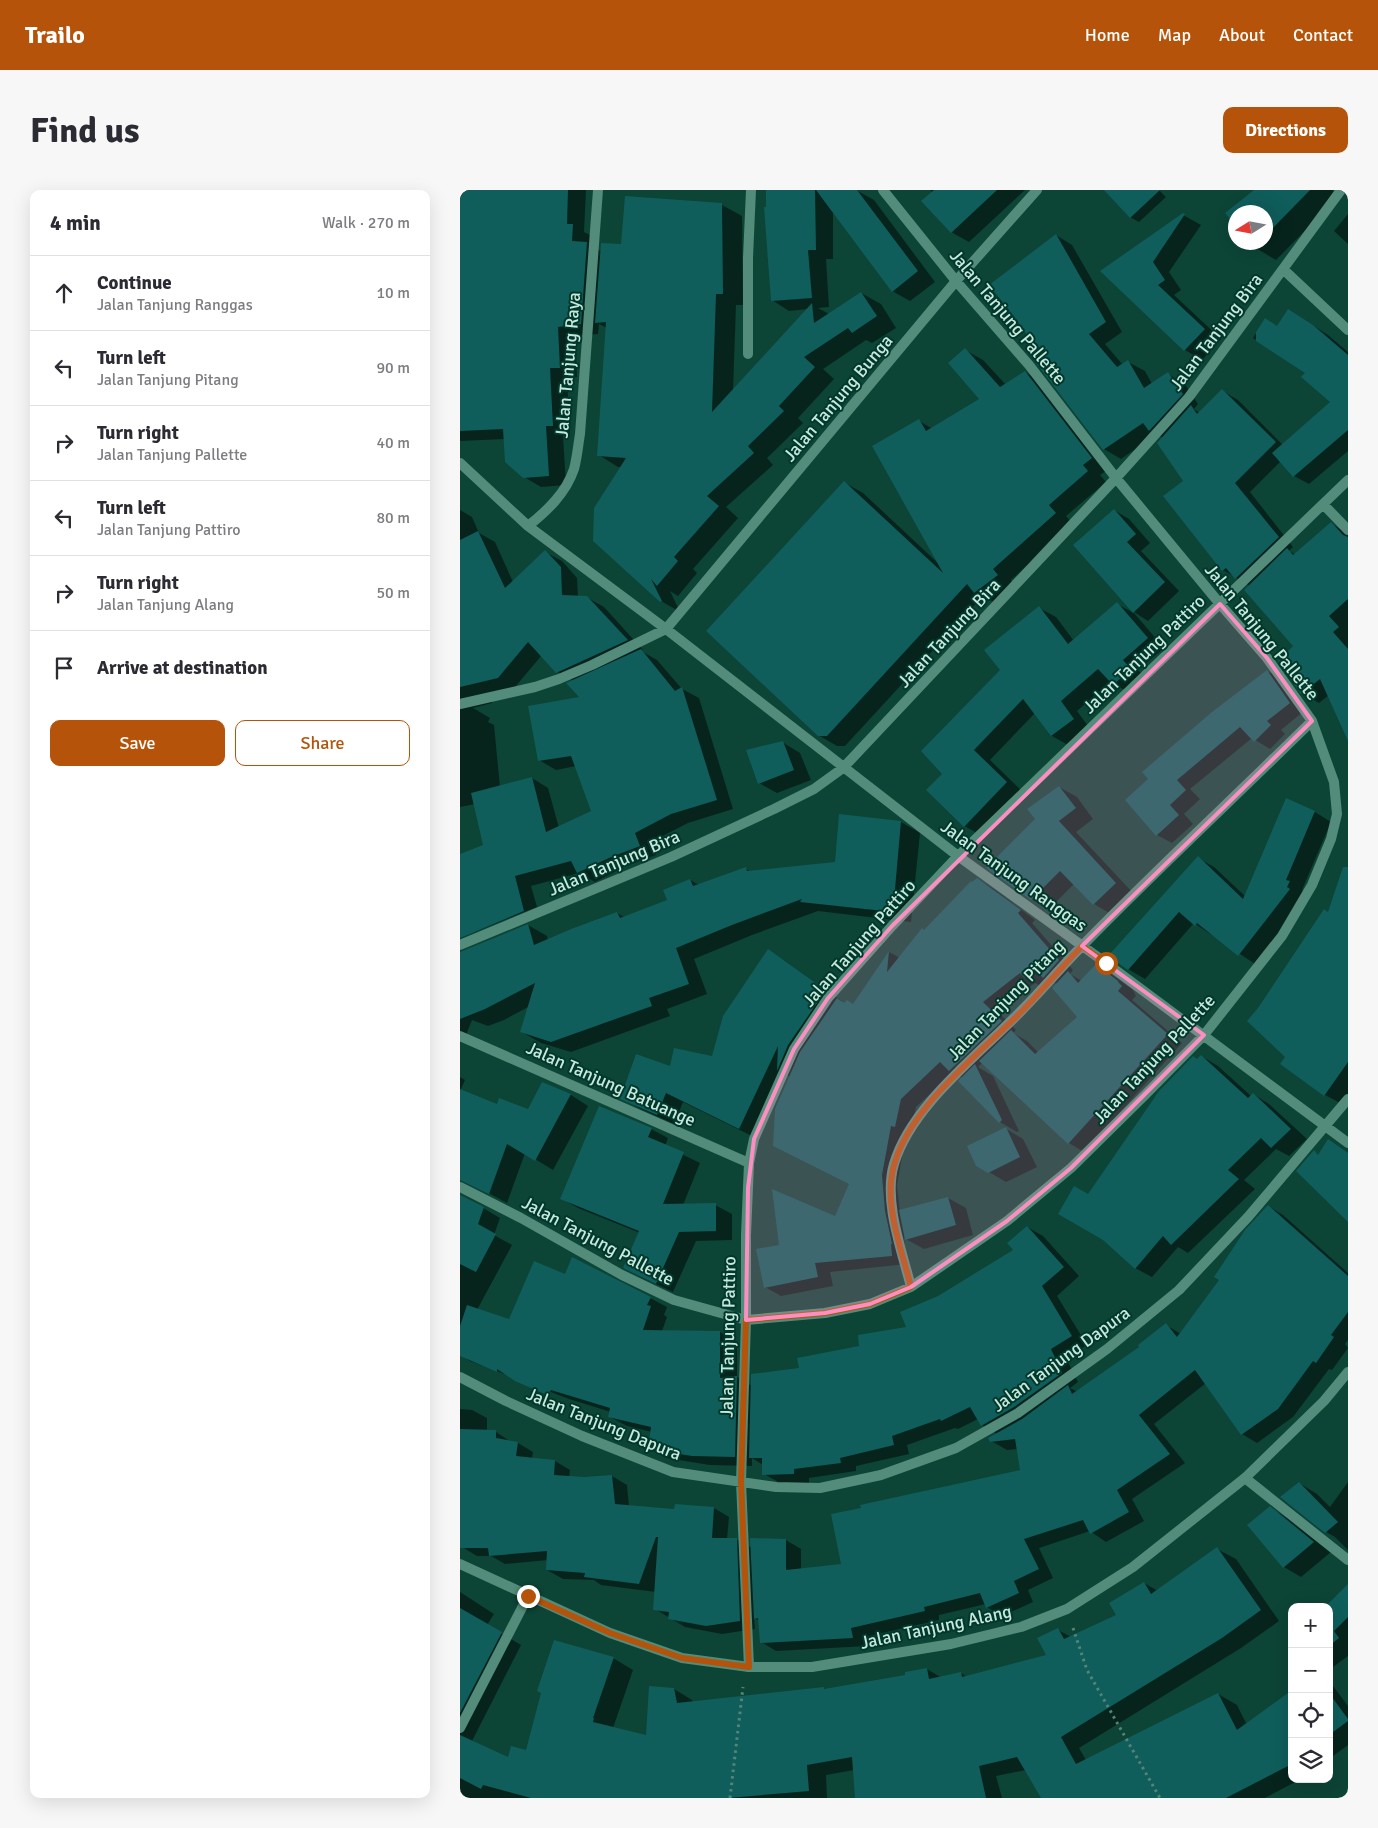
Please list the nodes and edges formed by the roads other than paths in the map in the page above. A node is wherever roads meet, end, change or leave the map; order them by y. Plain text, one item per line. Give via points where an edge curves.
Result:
1 (598, 190) edge
2 (751, 190) edge
3 (883, 190) edge
4 (1036, 190) edge
5 (1341, 190) edge
6 (1284, 270) junction
7 (956, 281) junction
8 (1348, 330) edge
9 (748, 354) dead end
10 (460, 463) edge
11 (1116, 478) junction
12 (1348, 480) edge
13 (1323, 504) junction
14 (528, 526) junction
15 (1348, 530) edge
16 (1220, 604) junction
17 (666, 629) junction
18 (460, 704) edge
19 (1312, 721) junction
20 (843, 768) junction
21 (958, 856) junction
22 (460, 945) edge
23 (1082, 946) junction
24 (460, 1036) edge
25 (1204, 1036) junction
26 (1348, 1099) edge
27 (1326, 1127) junction
28 (1348, 1143) edge
29 (749, 1163) junction
30 (460, 1187) edge
31 (911, 1287) junction
32 (746, 1320) junction
33 (1348, 1372) edge
34 (460, 1377) edge
35 (1245, 1478) junction
36 (741, 1482) junction
37 (1348, 1560) edge
38 (460, 1564) edge
39 (528, 1596) junction
40 (749, 1667) junction
41 (460, 1728) edge

1 - 14 street, Jalan Tanjung Raya via 580,434 574,469 562,492 545,513
2 - 9 street
3 - 7 street, Jalan Tanjung Pallette
4 - 7 street, Jalan Tanjung Bunga
5 - 6 street, Jalan Tanjung Bira
6 - 8 street
6 - 11 street, Jalan Tanjung Bira via 1189,397
7 - 11 street, Jalan Tanjung Pallette via 1029,365
7 - 17 street, Jalan Tanjung Bunga
10 - 14 street
11 - 16 street, Jalan Tanjung Pallette
11 - 20 street, Jalan Tanjung Bira
12 - 13 street, Jalan Tanjung Pattiro
13 - 15 street
13 - 16 street, Jalan Tanjung Pattiro
14 - 17 street
16 - 19 street, Jalan Tanjung Pallette via 1266,658
16 - 21 street, Jalan Tanjung Pattiro
17 - 18 street via 559,679
17 - 20 street, Jalan Tanjung Ranggas
19 - 23 street, Jalan Tanjung Pitang
19 - 25 street, Jalan Tanjung Pallette via 1334,782 1337,814 1331,839 1312,885 1282,936
20 - 21 street, Jalan Tanjung Ranggas
20 - 22 street, Jalan Tanjung Bira via 814,789 671,857
21 - 23 street, Jalan Tanjung Ranggas
21 - 29 street, Jalan Tanjung Pattiro via 828,998 794,1049 754,1139
23 - 25 street, Jalan Tanjung Ranggas
23 - 31 street, Jalan Tanjung Pitang via 1023,1010 955,1076 910,1129 894,1165 891,1184 892,1211
24 - 29 street, Jalan Tanjung Batuange
25 - 27 street, Jalan Tanjung Ranggas
25 - 31 street, Jalan Tanjung Pallette via 1071,1168 1007,1221
26 - 27 street, Jalan Tanjung Dapura
27 - 28 street, Jalan Tanjung Ranggas
27 - 36 street, Jalan Tanjung Dapura via 1179,1290 1107,1349 1018,1413 956,1448 881,1475 820,1488
29 - 32 street, Jalan Tanjung Pattiro
30 - 32 street, Jalan Tanjung Pallette via 674,1300
31 - 32 street, Jalan Tanjung Pallette via 870,1304 825,1313
32 - 36 street, Jalan Tanjung Pattiro
33 - 35 street, Jalan Tanjung Alang via 1324,1401
34 - 36 street, Jalan Tanjung Dapura via 506,1401 638,1459 673,1472
35 - 37 street
35 - 40 street, Jalan Tanjung Alang via 1133,1567 1067,1608 1021,1627 951,1644 812,1667
36 - 40 street, Jalan Tanjung Pattiro
38 - 39 street, Jalan Tanjung Alang
39 - 40 street, Jalan Tanjung Alang via 610,1633 682,1658
39 - 41 street

